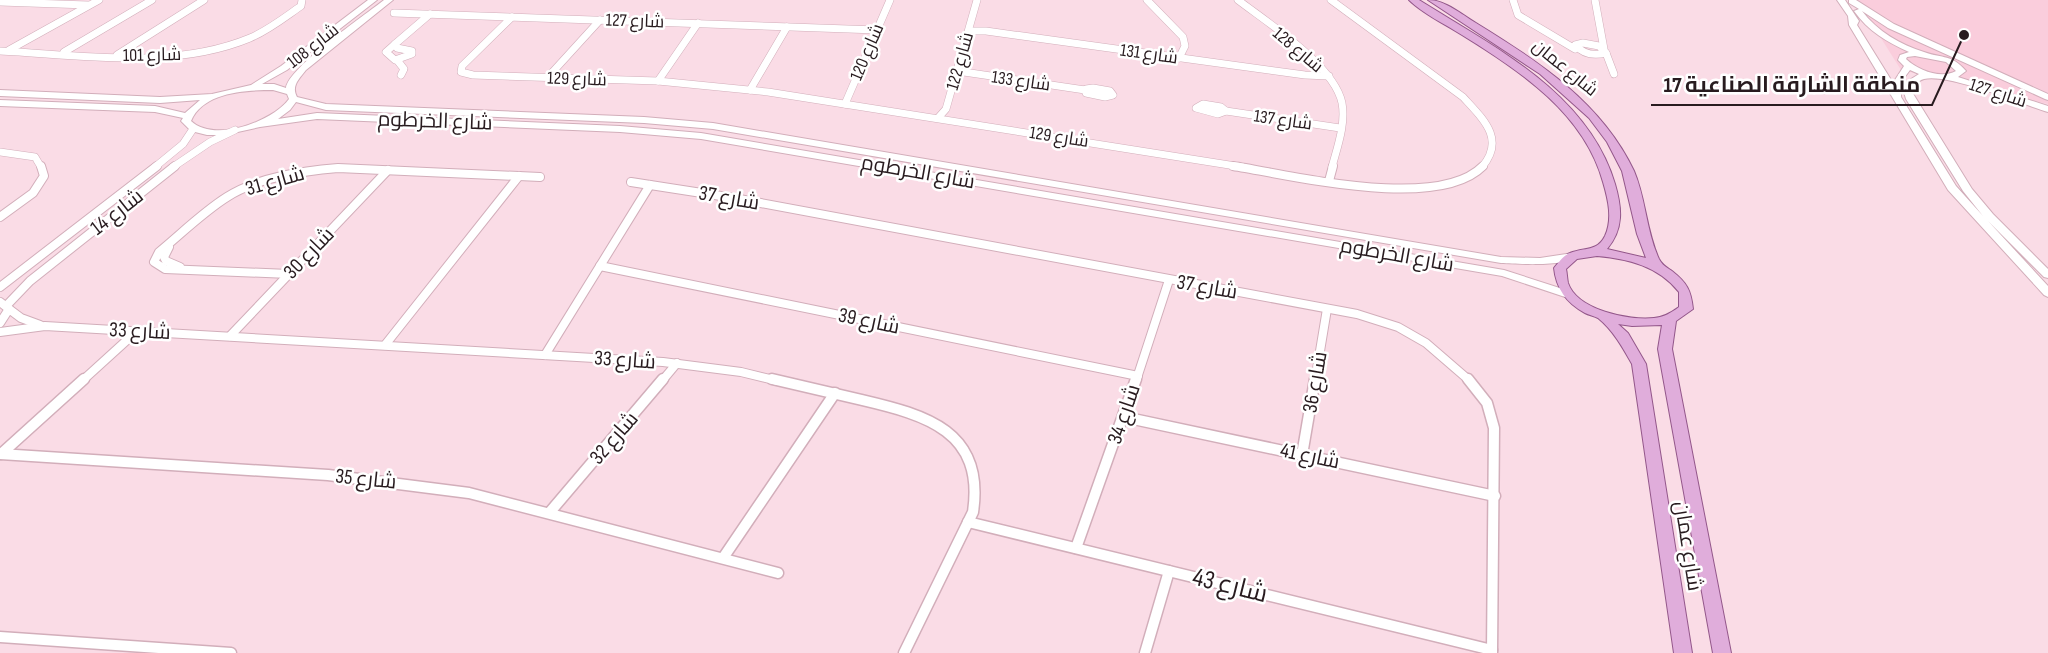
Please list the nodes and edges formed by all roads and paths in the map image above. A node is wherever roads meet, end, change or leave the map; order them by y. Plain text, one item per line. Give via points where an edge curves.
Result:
1 (99, 0) edge
2 (152, 0) edge
3 (204, 0) edge
4 (302, 0) edge
5 (373, 0) edge
6 (389, 0) edge
7 (890, 0) edge
8 (977, 0) edge
9 (1147, 0) edge
10 (1238, 0) edge
11 (1331, 0) edge
12 (1413, 0) edge
13 (1432, 0) edge
14 (1513, 0) edge
15 (1594, 0) edge
16 (1841, 0) edge
17 (1852, 0) edge
18 (293, 1) edge
19 (0, 2) edge
20 (90, 5) junction
21 (293, 11) junction
22 (394, 13) dead end
23 (430, 14) junction
24 (512, 17) junction
25 (1851, 17) junction
26 (600, 20) junction
27 (698, 23) junction
28 (788, 27) junction
29 (876, 30) junction
30 (969, 31) junction
31 (1602, 37) junction
32 (1588, 43) junction
33 (395, 44) junction
34 (1577, 46) junction
35 (0, 51) edge
36 (8, 51) junction
37 (1605, 51) junction
38 (62, 53) junction
39 (1922, 54) junction
40 (116, 55) junction
41 (1593, 55) junction
42 (1904, 55) junction
43 (1179, 58) junction
44 (397, 60) junction
45 (1608, 64) junction
46 (1908, 66) junction
47 (957, 71) junction
48 (1962, 71) junction
49 (1614, 74) dead end
50 (401, 75) dead end
51 (1933, 75) junction
52 (1329, 76) junction
53 (1948, 76) junction
54 (548, 77) junction
55 (658, 81) junction
56 (249, 87) junction
57 (750, 90) junction
58 (1085, 90) dead end
59 (0, 93) edge
60 (223, 94) junction
61 (292, 95) junction
62 (1898, 99) junction
63 (2048, 99) edge
64 (0, 103) edge
65 (845, 104) junction
66 (2048, 109) edge
67 (1226, 111) dead end
68 (187, 116) junction
69 (938, 118) junction
70 (260, 124) junction
71 (1340, 128) junction
72 (193, 129) junction
73 (235, 130) junction
74 (0, 152) edge
75 (388, 170) junction
76 (519, 176) junction
77 (540, 177) dead end
78 (1329, 181) junction
79 (631, 182) dead end
80 (650, 185) junction
81 (0, 217) edge
82 (1597, 252) junction
83 (1573, 256) junction
84 (600, 266) junction
85 (1657, 267) junction
86 (289, 274) junction
87 (2048, 275) edge
88 (1169, 280) junction
89 (0, 286) edge
90 (1568, 294) junction
91 (2048, 294) edge
92 (5, 305) edge
93 (1327, 309) junction
94 (1602, 315) junction
95 (1669, 321) junction
96 (0, 323) edge
97 (45, 326) junction
98 (137, 331) junction
99 (0, 332) edge
100 (230, 336) junction
101 (385, 345) junction
102 (545, 355) junction
103 (677, 363) junction
104 (1138, 376) junction
105 (835, 393) junction
106 (1124, 417) junction
107 (0, 454) edge
108 (1302, 455) junction
109 (1496, 496) junction
110 (550, 512) junction
111 (968, 522) junction
112 (1076, 548) junction
113 (723, 558) junction
114 (1169, 571) junction
115 (778, 573) dead end
116 (0, 637) edge
117 (1492, 651) edge
118 (231, 653) edge
119 (904, 653) edge
120 (1145, 653) edge
121 (1683, 653) edge
122 (1722, 653) edge

1 - 20 street
2 - 38 street
3 - 40 street
4 - 21 street, شارع 101
5 - 56 main road, شارع 108 via 284,68
6 - 61 main road, شارع 108 via 297,72 291,82
7 - 29 street, شارع 120
8 - 30 street, شارع 122
9 - 43 street via 1183,37 1185,46
10 - 52 street, شارع 128
11 - 78 street, شارع 129 via 1454,89 1486,125 1493,149 1479,169 1439,185 1387,189
12 - 82 main road, شارع عمان via 1528,76 1581,127 1603,162 1615,208 1613,233
13 - 85 main road, شارع عمان via 1549,75 1591,114 1628,172 1642,232
14 - 34 street via 1518,15
15 - 31 street
16 - 25 main road
17 - 39 main road via 1875,30
17 - 63 main road via 1891,26
18 - 21 street via 297,5
19 - 20 street
20 - 36 street
21 - 40 street, شارع 101 via 255,36 217,49 167,57
22 - 23 street, شارع 127
23 - 24 street, شارع 127
23 - 33 street
24 - 26 street, شارع 127
24 - 54 street, شارع 129 via 462,66 461,72
25 - 42 main road
25 - 62 main road via 1852,25
26 - 27 street, شارع 127
26 - 54 street
27 - 28 street, شارع 127
27 - 55 street
28 - 29 street, شارع 127
28 - 57 street
29 - 65 street, شارع 120
30 - 43 street, شارع 131
30 - 47 street, شارع 122
31 - 32 street
31 - 37 street
32 - 34 street
32 - 37 street
33 - 44 street via 386,53
33 - 44 street via 413,52
34 - 41 street
35 - 36 street, شارع 101
36 - 38 street, شارع 101
37 - 41 street
37 - 45 street
38 - 40 street, شارع 101
39 - 42 main road
39 - 48 main road, شارع 127 via 1949,60
41 - 45 street
42 - 46 main road via 1902,60
43 - 52 street, شارع 131
44 - 50 street via 404,69
45 - 49 street
46 - 51 main road
46 - 62 main road via 1897,82
47 - 58 street, شارع 133
47 - 69 street, شارع 122 via 946,110
48 - 53 main road
48 - 63 main road, شارع 127 via 2000,87
51 - 53 main road
51 - 87 main road via 1911,83 1911,99 1968,191
52 - 71 street, شارع 128 via 1341,98
53 - 66 main road, شارع 127
54 - 55 street, شارع 129
55 - 57 street, شارع 129
56 - 60 main road
56 - 61 main road, شارع الخرطوم via 274,87
57 - 65 street, شارع 129
59 - 60 main road via 160,100
60 - 68 main road
61 - 70 main road, شارع 108 via 280,115
61 - 83 main road, شارع الخرطوم via 326,107 713,126 1501,260 1540,261
62 - 91 main road via 1952,188
64 - 68 main road via 155,109
65 - 69 street, شارع 129
67 - 71 street, شارع 137
68 - 72 main road via 188,126
69 - 78 street, شارع 129
70 - 73 main road
70 - 90 main road, شارع الخرطوم via 317,116 701,136 1504,273
71 - 78 street, شارع 128
72 - 73 main road
72 - 89 street, شارع 14 via 170,156
73 - 92 street, شارع 14 via 193,152
74 - 81 street via 35,157 44,176 33,193
75 - 76 street
75 - 86 street, شارع 30
75 - 86 street, شارع 31 via 330,168 285,175 228,196 156,255 154,262 165,269
76 - 77 street
76 - 101 street
79 - 80 street, شارع 37
80 - 84 street
80 - 88 street, شارع 37
82 - 83 main road
82 - 85 main road via 1628,255
83 - 90 main road via 1564,261 1558,276
84 - 102 street
84 - 104 street, شارع 39
85 - 95 main road via 1679,283 1688,301 1686,309
86 - 100 street, شارع 30
88 - 93 street, شارع 37
88 - 104 street, شارع 34
90 - 94 main road
92 - 96 street, شارع 14
92 - 97 street, شارع 33 via 26,321
93 - 108 street, شارع 36
93 - 109 street, شارع 37 via 1371,318 1408,332 1476,386 1492,417
94 - 95 main road via 1631,323
94 - 121 main road, شارع عمان via 1623,336 1639,364
95 - 122 main road, شارع عمان via 1665,349
97 - 98 street, شارع 33
97 - 99 street, شارع 33
98 - 100 street, شارع 33
98 - 107 street, شارع 35
100 - 101 street, شارع 33
101 - 102 street, شارع 33
102 - 103 street, شارع 33
103 - 105 street, شارع 33 via 741,372
103 - 110 street, شارع 32
104 - 106 street, شارع 34
105 - 111 street, شارع 33 via 914,412 955,438 969,455 975,476 977,497
105 - 113 street
106 - 108 street, شارع 41
106 - 112 street, شارع 34
107 - 110 street, شارع 35 via 360,478 469,493
108 - 109 street, شارع 41
109 - 117 street, شارع 37
110 - 113 street, شارع 35
111 - 112 street, شارع 43
111 - 119 street, شارع 33
112 - 114 street, شارع 43
113 - 115 street, شارع 35
114 - 117 street, شارع 43
114 - 120 street
116 - 118 street

